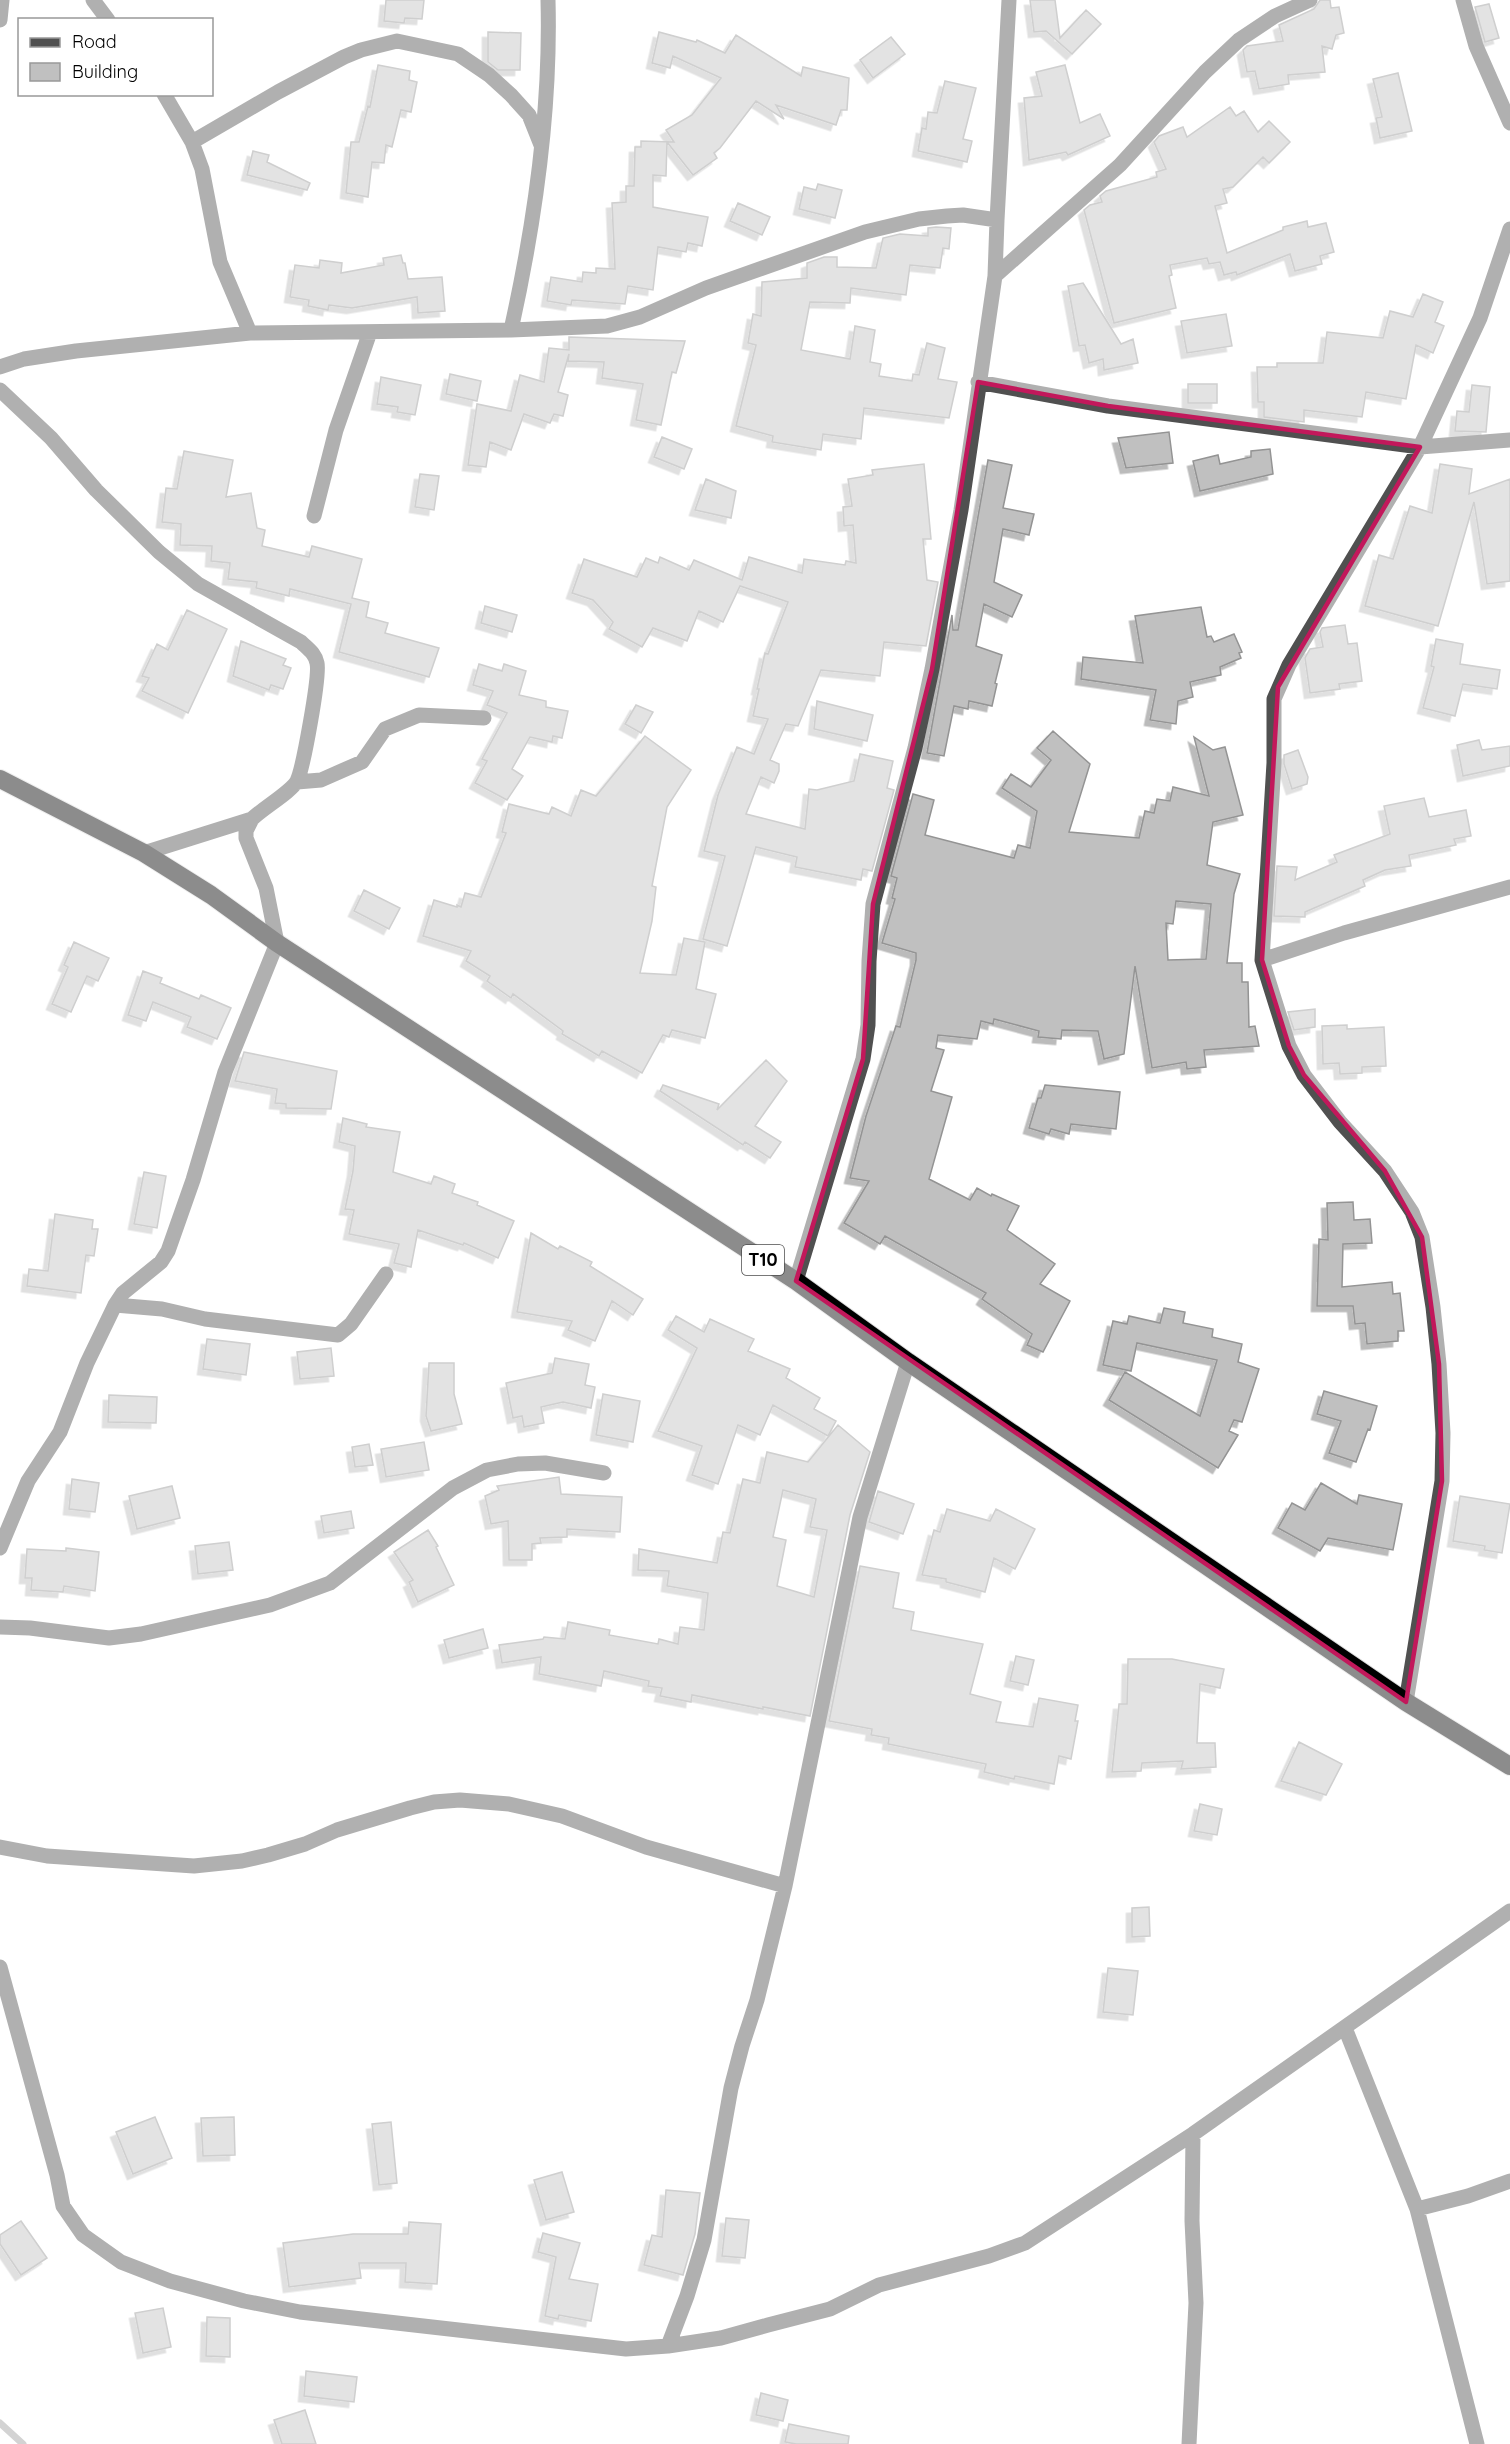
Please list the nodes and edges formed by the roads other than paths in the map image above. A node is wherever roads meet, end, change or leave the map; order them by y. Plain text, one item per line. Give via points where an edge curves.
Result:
1 (2, 0) edge
2 (93, 0) edge
3 (548, 0) edge
4 (1009, 0) edge
5 (1310, 0) edge
6 (1463, 0) edge
7 (106, 18) edge
8 (0, 20) edge
9 (165, 96) edge
10 (1510, 123) edge
11 (192, 142) junction
12 (540, 145) junction
13 (997, 220) junction
14 (1510, 229) edge
15 (996, 276) junction
16 (511, 330) junction
17 (370, 332) junction
18 (250, 333) junction
19 (0, 368) edge
20 (978, 382) junction
21 (0, 390) edge
22 (1510, 440) edge
23 (1420, 447) junction
24 (314, 516) dead end
25 (484, 718) dead end
26 (0, 779) edge
27 (297, 782) junction
28 (252, 819) junction
29 (144, 853) junction
30 (1510, 887) edge
31 (277, 943) junction
32 (1262, 960) junction
33 (386, 1274) dead end
34 (796, 1281) junction
35 (115, 1305) junction
36 (908, 1362) junction
37 (604, 1473) dead end
38 (0, 1548) edge
39 (0, 1627) edge
40 (1406, 1702) junction
41 (1510, 1766) edge
42 (0, 1847) edge
43 (785, 1886) junction
44 (1510, 1911) edge
45 (0, 1967) edge
46 (1346, 2028) junction
47 (1193, 2134) junction
48 (1510, 2181) edge
49 (1418, 2209) junction
50 (668, 2346) junction
51 (1189, 2444) edge
52 (1477, 2444) edge

1 - 8 street
2 - 7 street
3 - 12 street
4 - 13 street
5 - 15 street via 1239,39 1120,165
6 - 10 street via 1476,46
9 - 11 street
11 - 12 street via 344,57 397,42 458,54 489,75 529,116
11 - 18 street via 204,180 220,262
12 - 16 street via 530,239
13 - 15 street
13 - 16 street via 947,216 865,232 706,288 621,324
14 - 23 street via 1480,318
15 - 20 street
16 - 17 street
17 - 18 street
17 - 24 street via 336,430
18 - 19 street via 76,351 24,359
20 - 23 street via 1108,406
20 - 34 street via 961,510 932,669 873,904 863,1059
21 - 27 street via 159,552 198,584 301,642 313,653 318,667 316,690
22 - 23 street
23 - 32 street via 1278,687
25 - 27 street via 419,715 385,729 362,762 321,780
26 - 29 highway, T10
27 - 28 street
28 - 29 street
28 - 31 street via 246,838 263,880
29 - 31 highway, T10
30 - 32 street
31 - 34 highway, T10
31 - 35 street via 225,1072 168,1251
32 - 40 street via 1289,1046 1304,1075 1385,1171 1412,1212 1422,1237 1439,1364 1442,1481
33 - 35 street via 351,1324 338,1335
34 - 36 highway, T10
35 - 38 street via 60,1432 28,1481
36 - 40 highway, T10
36 - 43 street via 860,1517
37 - 39 street via 545,1463 487,1470 453,1488 330,1583 270,1605 109,1638
40 - 41 highway, T10
42 - 43 street via 47,1856 203,1865 268,1855 434,1802 468,1800 562,1816 646,1847
43 - 50 street via 731,2088 704,2240
44 - 46 street
45 - 50 street via 63,2206 83,2235 121,2262 170,2281 300,2312 626,2349
46 - 47 street
46 - 49 street
47 - 50 street via 1025,2243 879,2285 830,2309 721,2338
47 - 51 street via 1196,2303
48 - 49 street
49 - 52 street

